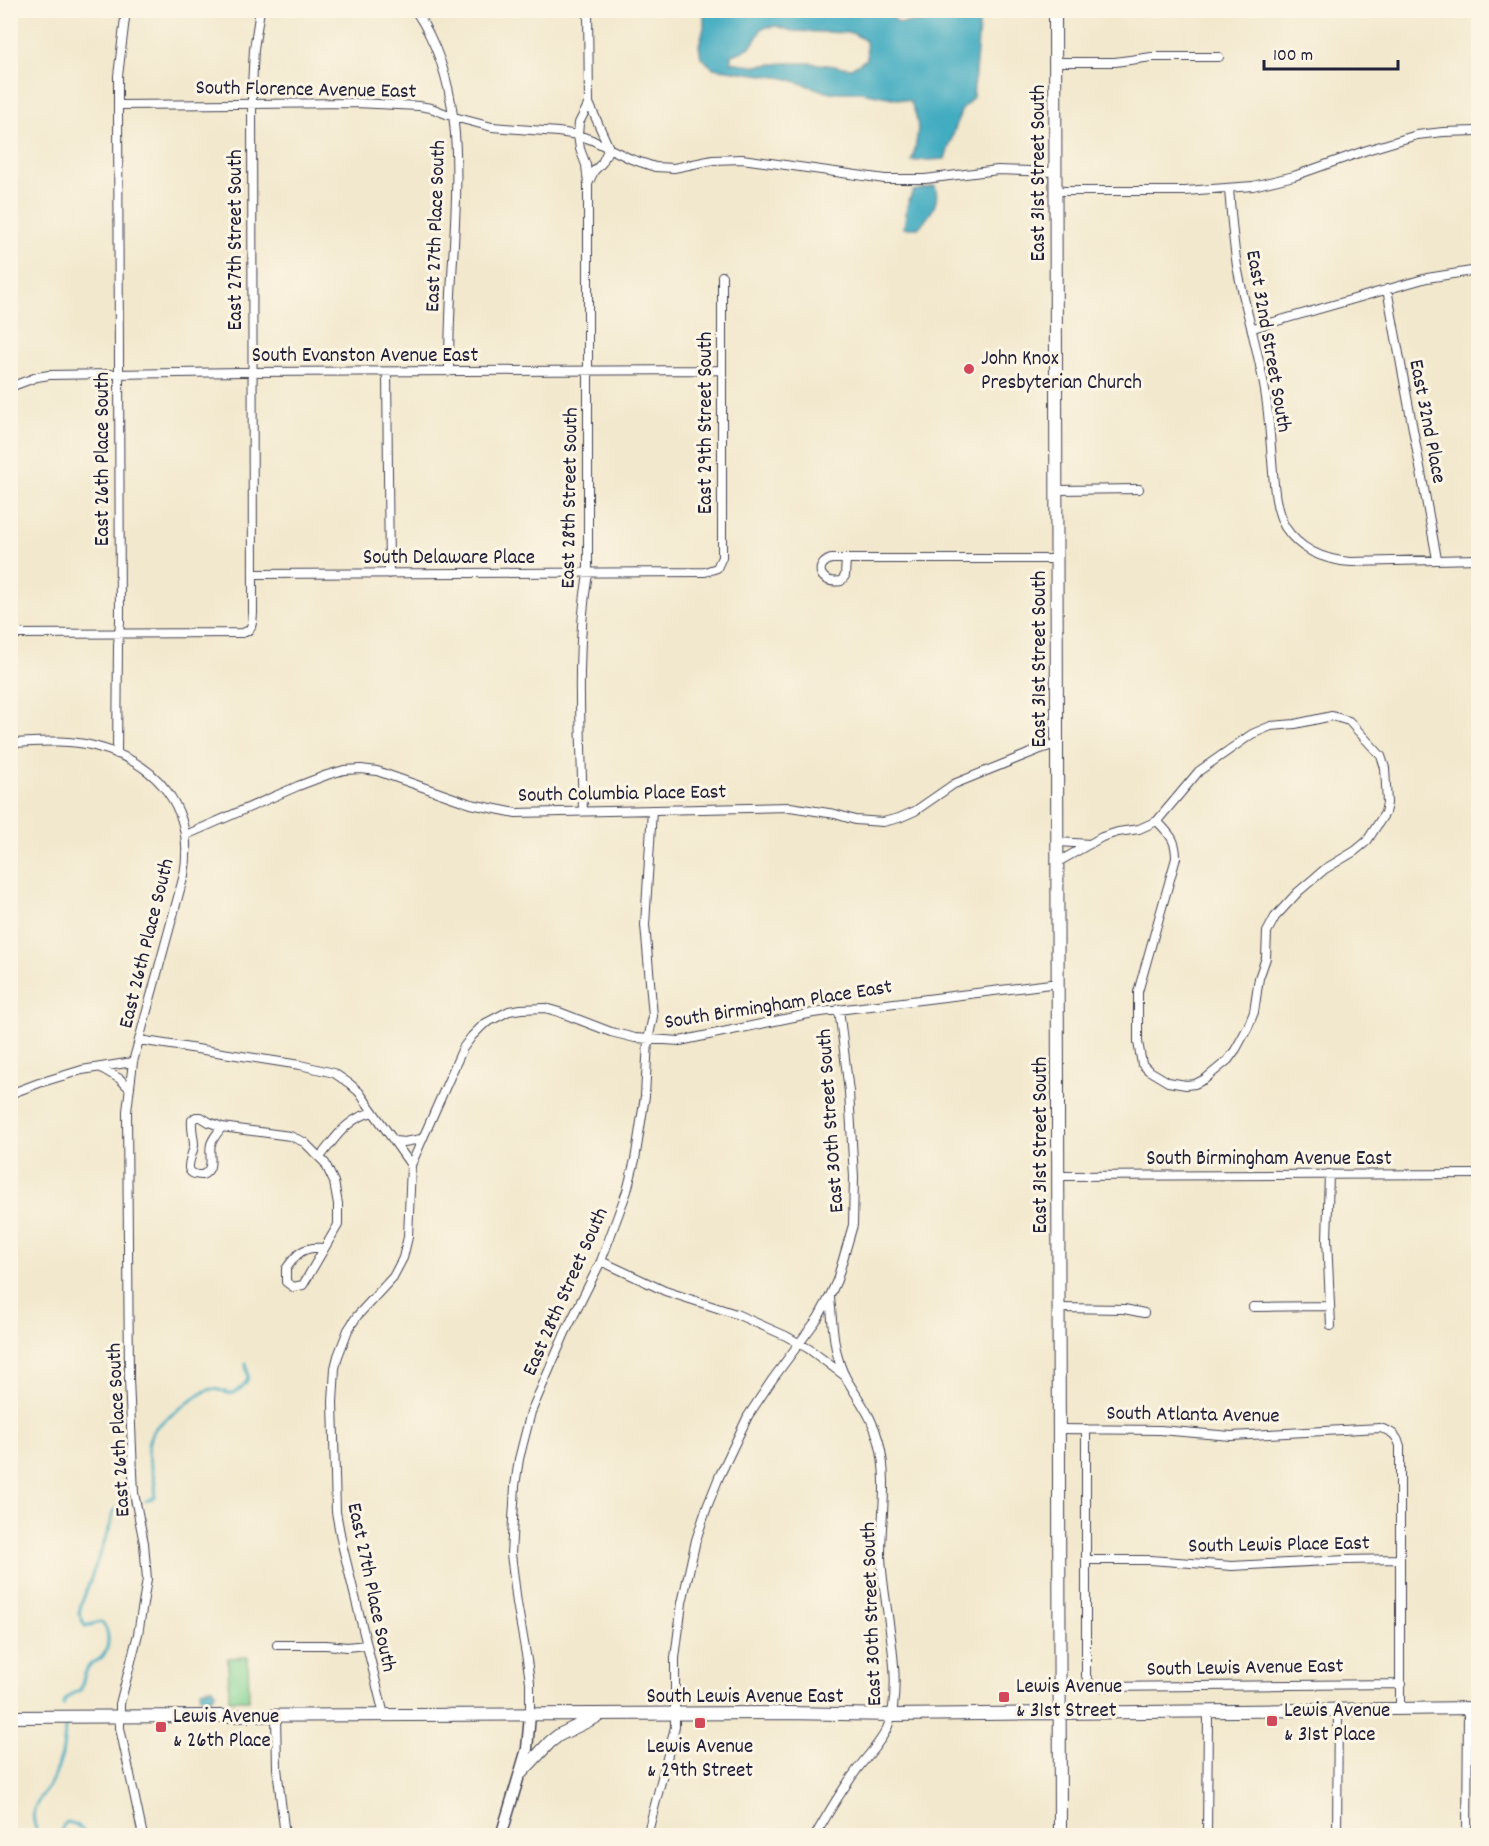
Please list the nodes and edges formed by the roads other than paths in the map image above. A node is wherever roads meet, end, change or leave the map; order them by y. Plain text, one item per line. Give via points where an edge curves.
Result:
1 (126, 10) edge
2 (260, 10) edge
3 (415, 10) edge
4 (588, 10) edge
5 (1055, 10) edge
6 (1220, 57) dead end
7 (1056, 62) junction
8 (589, 103) junction
9 (252, 104) junction
10 (118, 105) junction
11 (454, 117) junction
12 (1479, 131) edge
13 (578, 135) junction
14 (609, 148) junction
15 (1057, 172) junction
16 (588, 184) junction
17 (1228, 189) junction
18 (1056, 191) junction
19 (1479, 270) edge
20 (722, 276) dead end
21 (1387, 289) junction
22 (1253, 328) junction
23 (722, 370) junction
24 (588, 371) junction
25 (253, 372) junction
26 (387, 372) junction
27 (449, 372) junction
28 (119, 375) junction
29 (10, 387) edge
30 (1139, 489) dead end
31 (1057, 490) junction
32 (846, 559) dead end
33 (1057, 559) junction
34 (1437, 559) junction
35 (1479, 559) edge
36 (717, 568) joint
37 (588, 573) junction
38 (253, 574) junction
39 (388, 574) junction
40 (119, 633) junction
41 (10, 634) edge
42 (10, 743) edge
43 (1058, 743) junction
44 (117, 754) junction
45 (652, 810) junction
46 (583, 811) junction
47 (1157, 821) junction
48 (186, 835) junction
49 (1058, 842) junction
50 (1090, 844) junction
51 (1058, 862) junction
52 (1059, 983) junction
53 (839, 1009) junction
54 (139, 1040) junction
55 (648, 1040) junction
56 (133, 1062) junction
57 (101, 1068) junction
58 (129, 1088) junction
59 (10, 1094) edge
60 (373, 1112) junction
61 (222, 1127) junction
62 (421, 1139) junction
63 (395, 1141) junction
64 (320, 1157) junction
65 (411, 1165) junction
66 (1329, 1174) junction
67 (1479, 1174) edge
68 (1059, 1176) junction
69 (324, 1248) junction
70 (601, 1261) junction
71 (830, 1298) junction
72 (1253, 1306) dead end
73 (1329, 1306) junction
74 (1059, 1308) junction
75 (1144, 1313) dead end
76 (1331, 1326) dead end
77 (799, 1343) junction
78 (846, 1377) junction
79 (1060, 1429) junction
80 (1086, 1429) junction
81 (1400, 1559) junction
82 (1087, 1560) junction
83 (277, 1645) dead end
84 (367, 1645) junction
85 (1401, 1684) junction
86 (1400, 1708) junction
87 (1473, 1708) edge
88 (1338, 1709) junction
89 (1208, 1711) junction
90 (1060, 1712) junction
91 (602, 1714) junction
92 (674, 1714) junction
93 (384, 1715) junction
94 (530, 1715) junction
95 (892, 1715) junction
96 (276, 1716) junction
97 (10, 1717) edge
98 (120, 1717) junction
99 (521, 1773) junction
100 (143, 1836) edge
101 (285, 1836) edge
102 (501, 1836) edge
103 (647, 1836) edge
104 (815, 1836) edge
105 (1060, 1836) edge
106 (1207, 1836) edge
107 (1337, 1836) edge
108 (1467, 1836) edge

1 - 10 street, East 26th Place South
2 - 9 street, East 27th Street South
3 - 11 street, East 27th Place South via 439,58
4 - 8 street
5 - 7 main road, East 31st Street South
6 - 7 street
7 - 15 main road, East 31st Street South
8 - 13 street
8 - 14 street
9 - 10 street, South Florence Avenue East
9 - 11 street, South Florence Avenue East via 405,105 431,108
9 - 25 street, East 27th Street South
10 - 28 street, East 26th Place South
11 - 13 street, South Florence Avenue East via 492,128
11 - 27 street, East 27th Place South via 456,194
12 - 17 street via 1417,135 1294,176
13 - 14 street, South Florence Avenue East
13 - 16 street, East 28th Street South
14 - 15 street, South Florence Avenue East via 646,165 664,168 742,159 904,180 998,170
14 - 16 street
15 - 18 main road, East 31st Street South
16 - 24 street, East 28th Street South
17 - 18 street
17 - 22 street, East 32nd Street South via 1238,267
18 - 31 main road, East 31st Street South
19 - 21 street
20 - 23 street, East 29th Street South
21 - 22 street
21 - 34 street, East 32nd Place
22 - 34 street, East 32nd Street South via 1265,391 1278,510 1292,536 1318,555 1334,561
23 - 24 street, South Evanston Avenue East
23 - 36 street, East 29th Street South via 722,557
24 - 27 street, South Evanston Avenue East
24 - 37 street, East 28th Street South
25 - 26 street, South Evanston Avenue East
25 - 28 street, South Evanston Avenue East
25 - 38 street, East 27th Street South
26 - 27 street, South Evanston Avenue East
26 - 39 street
28 - 29 street, South Evanston Avenue East via 37,377
28 - 40 street, East 26th Place South
30 - 31 street
31 - 33 main road, East 31st Street South
32 - 33 street
33 - 43 main road, East 31st Street South
34 - 35 street
36 - 37 street, South Delaware Place via 705,572
37 - 39 street, South Delaware Place
37 - 46 street, East 28th Street South via 580,644
38 - 39 street, South Delaware Place
38 - 40 street, East 27th Street South via 254,614 248,632
40 - 41 street
40 - 44 street, East 26th Place South
42 - 44 street via 66,743
43 - 45 street, South Columbia Place East via 954,784 915,811 883,822 790,807
43 - 49 main road, East 31st Street South
44 - 48 street, East 26th Place South via 144,768 165,788 177,807
45 - 46 street, South Columbia Place East
45 - 55 street, East 28th Street South via 645,903 653,1016
46 - 48 street, South Columbia Place East via 526,813 491,809 377,771 344,770
47 - 47 street via 1173,838 1176,858 1138,992 1139,1054 1142,1064 1159,1077 1176,1084 1196,1084 1228,1060 1248,1027 1266,958 1270,924 1298,892 1367,841 1385,813 1385,768 1373,745 1340,717 1271,726 1252,734 1199,771
47 - 50 street
48 - 54 street, East 26th Place South via 184,875
49 - 50 street
49 - 51 main road, East 31st Street South
50 - 51 street
51 - 52 main road, East 31st Street South
52 - 53 street, South Birmingham Place East
52 - 68 main road, East 31st Street South
53 - 55 street, South Birmingham Place East via 680,1041
53 - 71 street, East 30th Street South via 850,1114 853,1225
54 - 56 street, East 26th Place South
54 - 60 street via 334,1073 351,1084
55 - 62 street, South Birmingham Place East via 611,1032 545,1008 521,1009 496,1017 484,1024 463,1048
55 - 70 street, East 28th Street South via 645,1096 635,1160
56 - 57 street
56 - 58 street, East 26th Place South
57 - 58 street
57 - 59 street via 72,1073
58 - 98 street, East 26th Place South via 130,1399 134,1494 147,1580
60 - 63 street
60 - 64 street via 349,1122
61 - 61 street via 210,1146 209,1170 202,1175 192,1173 188,1164 194,1148 192,1120 201,1117
61 - 64 street via 290,1136 304,1142
62 - 63 street
62 - 65 street, South Birmingham Place East
63 - 65 street
64 - 69 street via 334,1182 338,1204 337,1228
65 - 84 street, East 27th Place South via 408,1238 403,1258 348,1330 335,1368 336,1512
66 - 67 street, South Birmingham Avenue East
66 - 68 street, South Birmingham Avenue East
66 - 73 street
68 - 74 main road, East 31st Street South
69 - 69 street via 303,1285 293,1287 286,1282 286,1269 303,1250
70 - 77 street via 665,1291 736,1314
70 - 94 street, East 28th Street South via 540,1388 517,1468 511,1554 530,1682
71 - 77 street, East 30th Street South
71 - 78 street, East 30th Street South via 837,1353
72 - 73 street
73 - 76 street
74 - 75 street
74 - 79 main road, East 31st Street South
77 - 78 street, East 30th Street South
77 - 92 street via 748,1416 707,1507 682,1603 675,1658
78 - 95 street, East 30th Street South via 872,1419 884,1462 881,1555 893,1662
79 - 80 street, South Atlanta Avenue
79 - 90 main road, East 31st Street South
80 - 81 street, South Atlanta Avenue via 1231,1436 1380,1428 1390,1431 1400,1446
80 - 82 street
81 - 82 street, South Lewis Place East via 1232,1566
81 - 85 street
82 - 85 street, South Lewis Avenue East via 1086,1676 1091,1685
83 - 84 street
84 - 93 street, East 27th Place South
85 - 86 street
86 - 87 main road, South Lewis Avenue East
86 - 88 main road, South Lewis Avenue East
87 - 108 street
88 - 89 main road, South Lewis Avenue East
88 - 107 street
89 - 90 main road, South Lewis Avenue East
89 - 106 street
90 - 95 main road, South Lewis Avenue East
90 - 105 main road, East 31st Street South
91 - 92 main road, South Lewis Avenue East
91 - 94 main road, South Lewis Avenue East
91 - 99 main road via 558,1736
92 - 95 main road, South Lewis Avenue East
92 - 103 street via 675,1727
93 - 94 main road, South Lewis Avenue East
93 - 96 main road, South Lewis Avenue East
94 - 99 street
95 - 104 street, East 30th Street South via 887,1729
96 - 98 main road, South Lewis Avenue East
96 - 101 street
97 - 98 main road, South Lewis Avenue East
98 - 100 street, East 26th Place South
99 - 102 street

